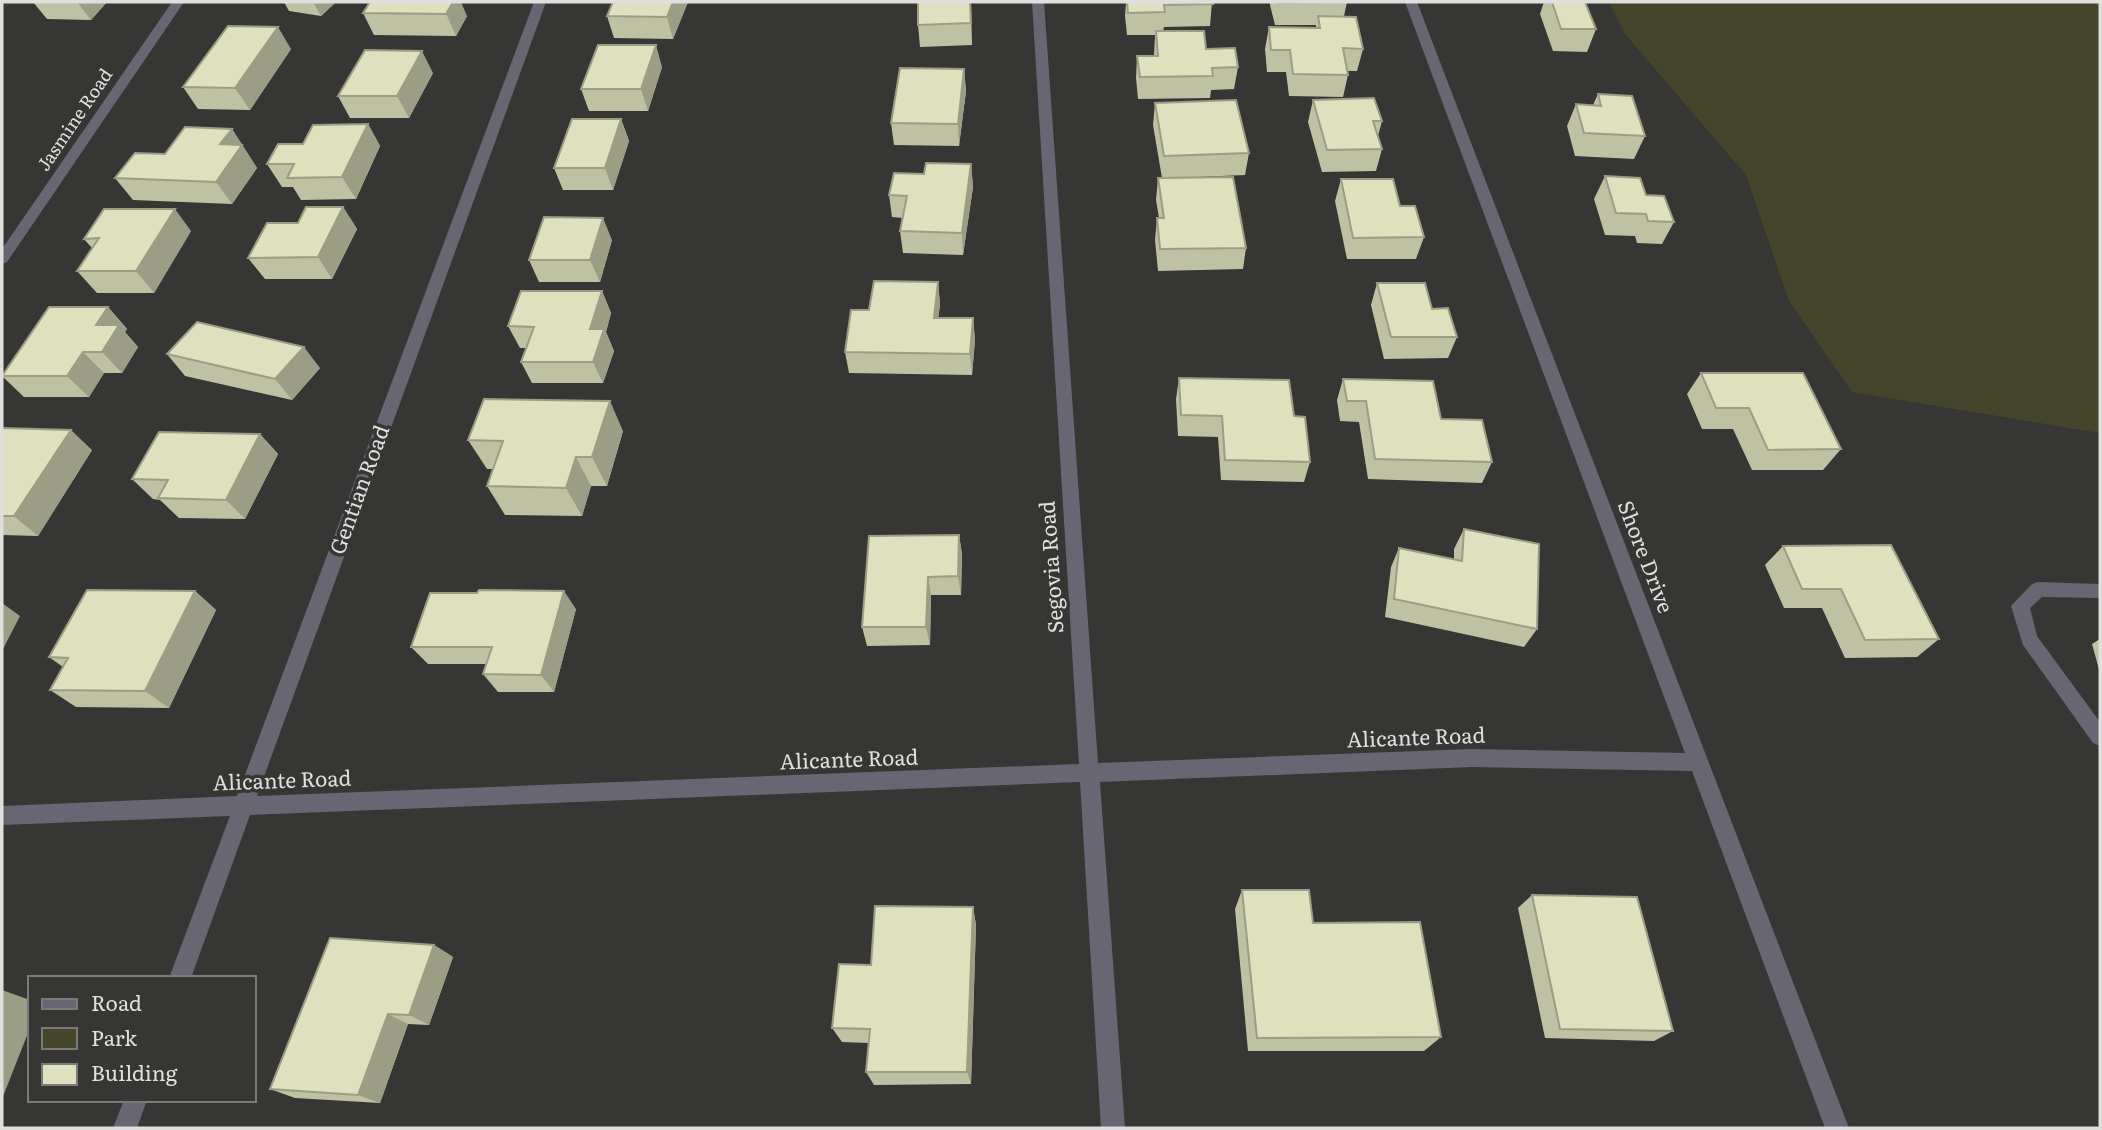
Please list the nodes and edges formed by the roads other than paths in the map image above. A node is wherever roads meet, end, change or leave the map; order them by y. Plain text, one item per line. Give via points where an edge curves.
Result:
1 (178, 2) edge
2 (540, 2) edge
3 (1038, 2) edge
4 (1411, 2) edge
5 (2, 259) edge
6 (2100, 592) edge
7 (2100, 737) edge
8 (1698, 762) junction
9 (1088, 772) junction
10 (244, 805) junction
11 (2, 815) edge
12 (181, 976) edge
13 (134, 1102) edge
14 (125, 1128) edge
15 (1113, 1128) edge
16 (1837, 1128) edge

1 - 5 street, Jasmine Road
2 - 10 street, Gentian Road
3 - 9 street, Segovia Road
4 - 8 street, Shore Drive
6 - 7 street via 2038,589 2020,606 2029,639
8 - 9 street, Alicante Road via 1472,758
8 - 16 street, Shore Drive
9 - 10 street, Alicante Road
9 - 15 street, Segovia Road
10 - 11 street, Alicante Road
10 - 12 street, Gentian Road
13 - 14 street

